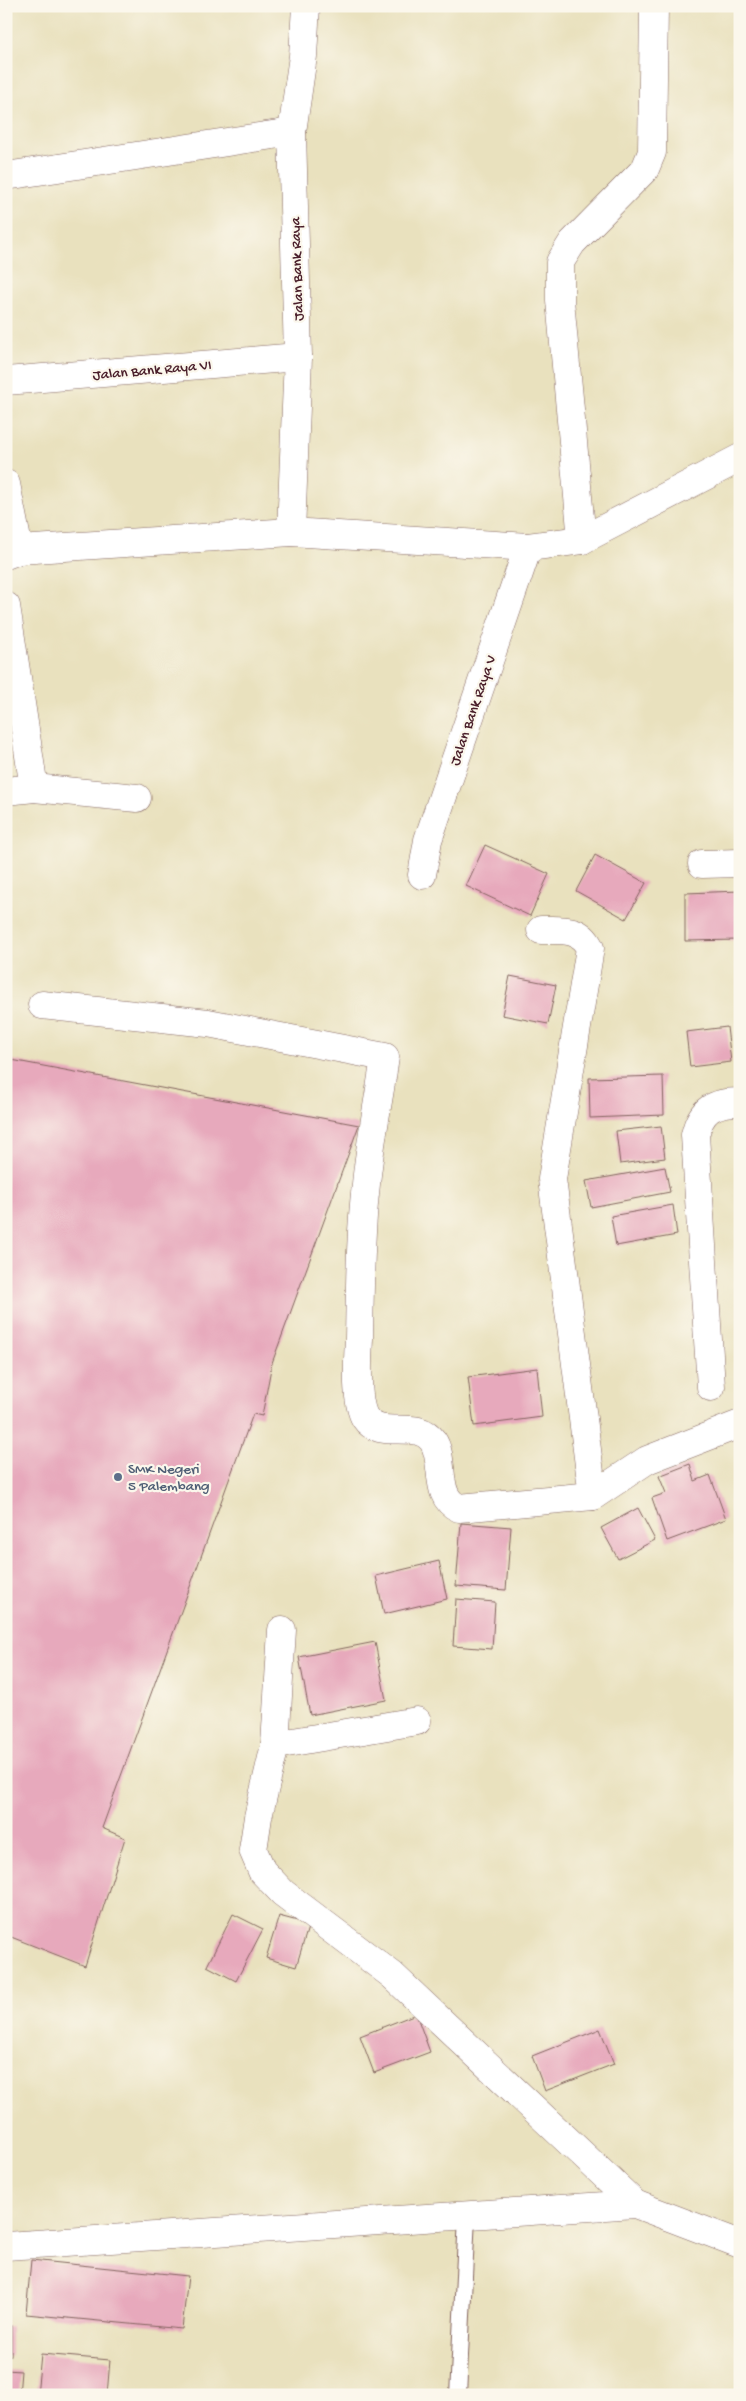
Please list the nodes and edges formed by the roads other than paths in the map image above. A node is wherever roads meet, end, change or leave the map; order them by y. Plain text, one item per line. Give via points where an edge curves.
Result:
1 (306, 6) edge
2 (654, 6) edge
3 (292, 132) junction
4 (6, 176) edge
5 (298, 357) junction
6 (6, 381) edge
7 (740, 458) edge
8 (6, 484) edge
9 (291, 532) junction
10 (582, 540) junction
11 (528, 547) junction
12 (13, 553) edge
13 (6, 606) edge
14 (34, 788) junction
15 (6, 791) edge
16 (137, 798) dead end
17 (740, 863) edge
18 (702, 864) dead end
19 (422, 875) dead end
20 (541, 930) dead end
21 (42, 1005) dead end
22 (740, 1102) edge
23 (711, 1387) dead end
24 (740, 1424) edge
25 (593, 1496) junction
26 (282, 1630) dead end
27 (417, 1721) dead end
28 (274, 1745) junction
29 (635, 2204) junction
30 (467, 2217) junction
31 (740, 2244) edge
32 (6, 2246) edge
33 (458, 2395) edge

1 - 3 street, Jalan Bank Raya via 303,56
2 - 10 street via 652,152 644,168 572,243 560,262 560,300
3 - 4 street
3 - 5 street, Jalan Bank Raya
5 - 6 street, Jalan Bank Raya VI
5 - 9 street, Jalan Bank Raya
7 - 10 street
8 - 12 street
9 - 11 street
9 - 12 street
10 - 11 street
11 - 19 street, Jalan Bank Raya V via 428,840
13 - 14 street
14 - 15 street
14 - 16 street
17 - 18 street
20 - 25 street via 571,930 583,936 590,948 552,1179
21 - 25 street via 208,1023 385,1057 366,1184 360,1278 358,1365 363,1414 377,1428 420,1431 428,1435 436,1447 446,1496 453,1506
22 - 23 street via 716,1104 703,1116 695,1136
24 - 25 street via 647,1460
26 - 28 street
27 - 28 street
28 - 29 street via 253,1850 262,1871 283,1893 392,1975
29 - 30 street
29 - 31 street
30 - 32 street
30 - 33 lane

